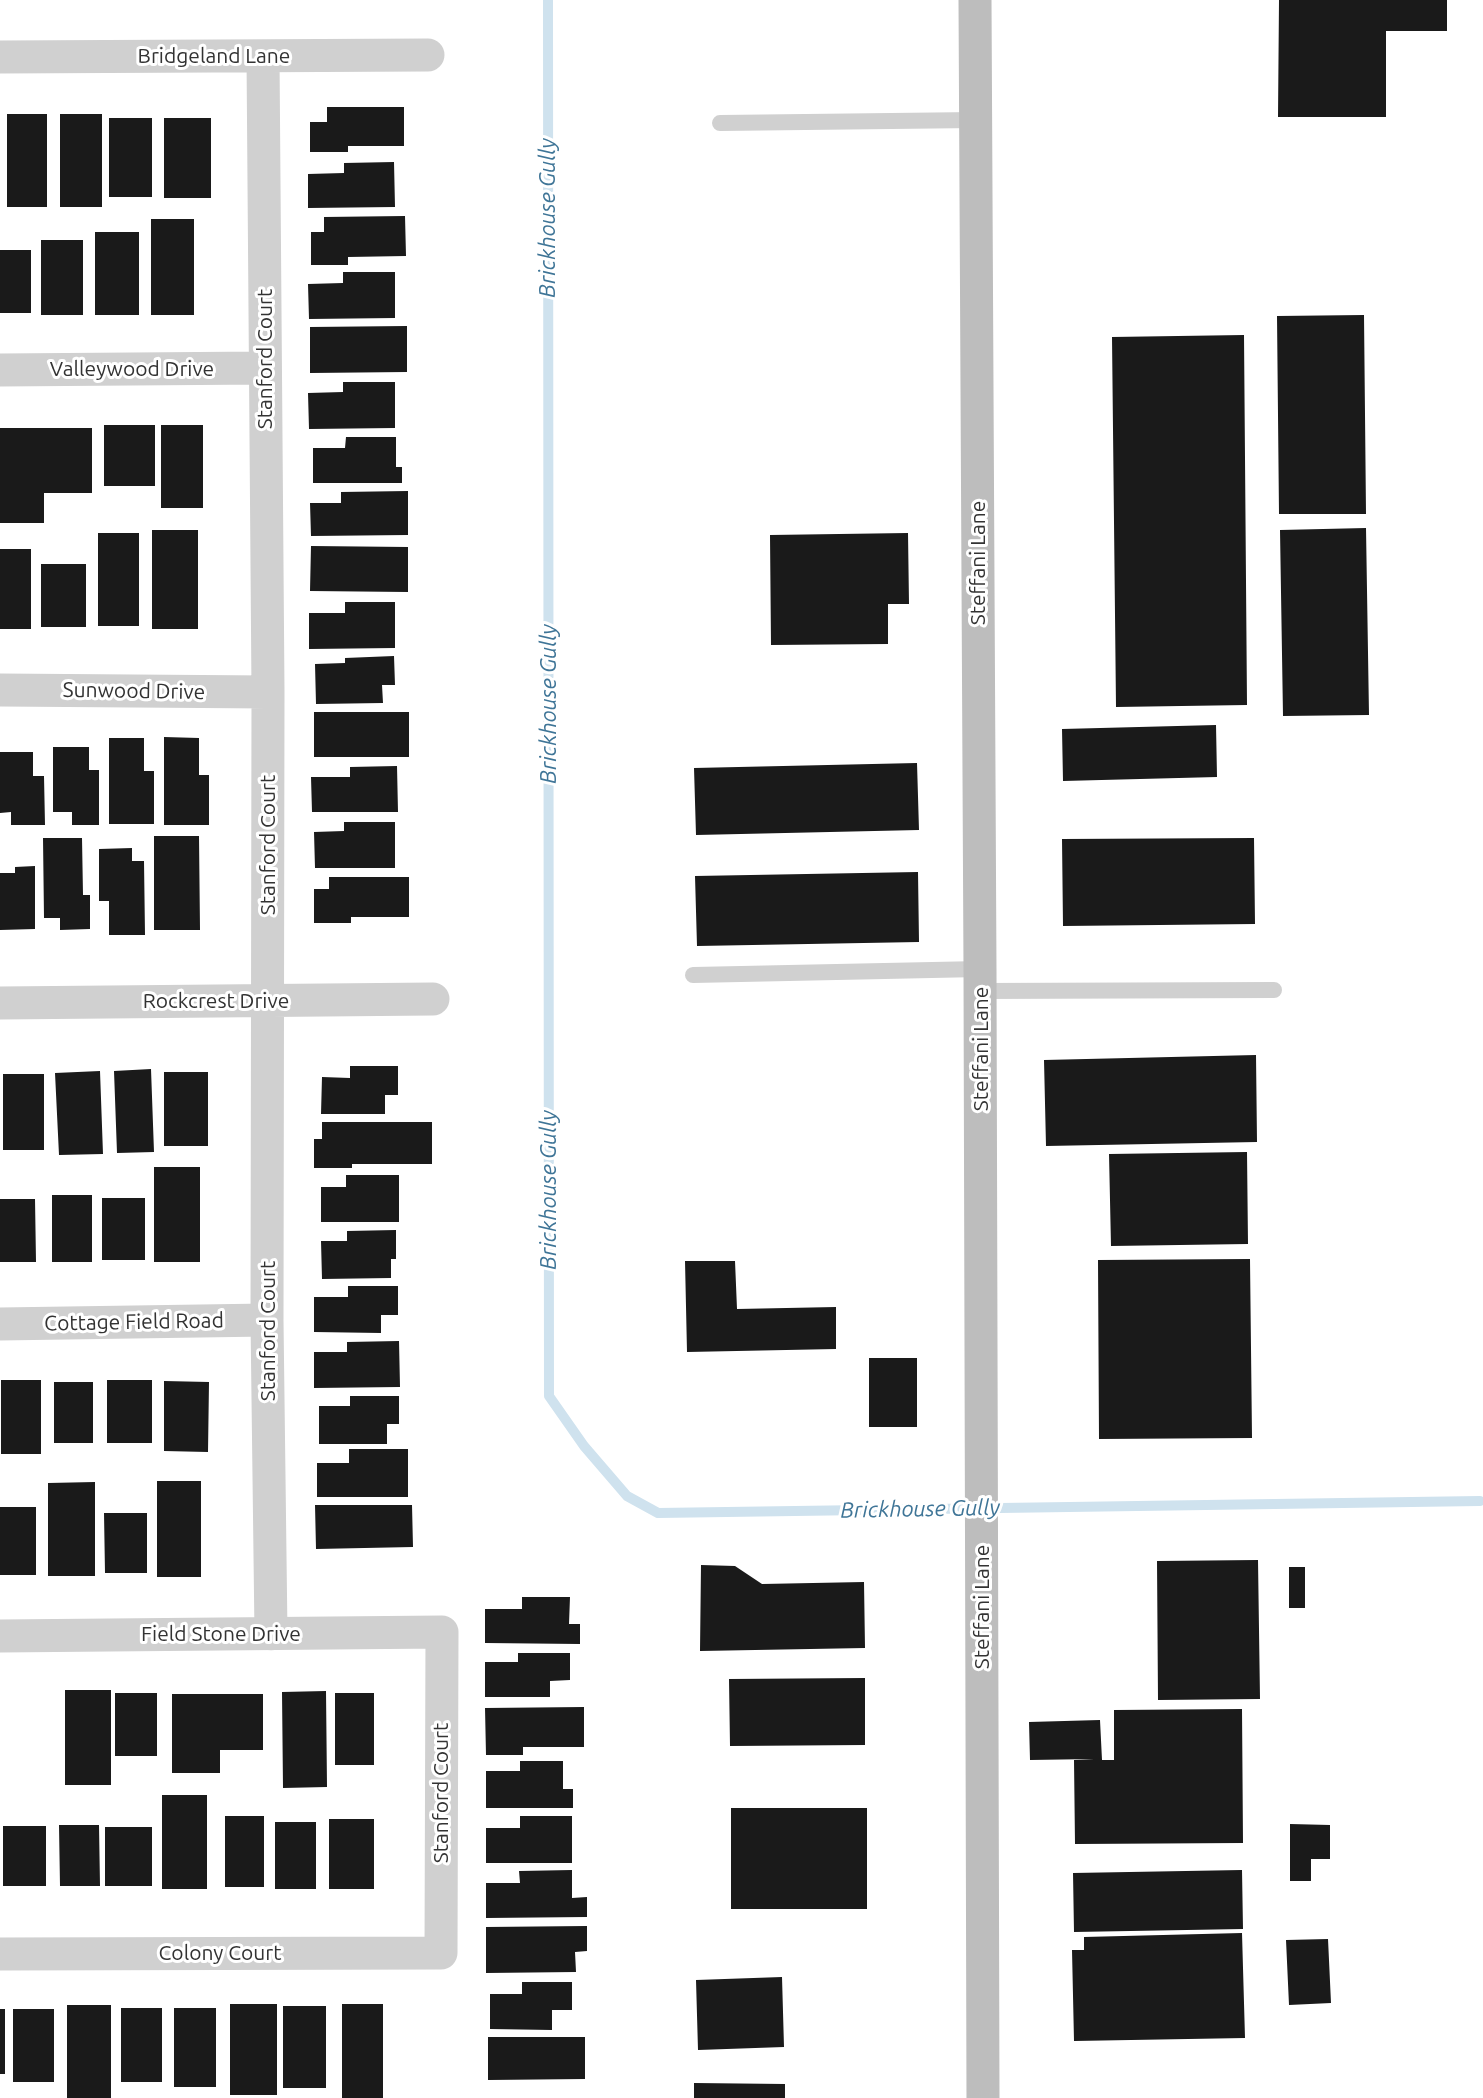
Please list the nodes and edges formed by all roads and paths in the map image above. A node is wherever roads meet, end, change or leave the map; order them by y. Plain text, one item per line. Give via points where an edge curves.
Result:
1 (975, 0) edge
2 (428, 55) dead end
3 (263, 56) junction
4 (0, 57) edge
5 (976, 120) junction
6 (720, 123) dead end
7 (264, 368) junction
8 (0, 370) edge
9 (0, 690) edge
10 (268, 692) junction
11 (693, 975) dead end
12 (980, 980) junction
13 (1274, 990) dead end
14 (433, 999) dead end
15 (268, 1001) junction
16 (0, 1003) edge
17 (267, 1320) junction
18 (0, 1324) edge
19 (442, 1632) joint
20 (271, 1634) junction
21 (0, 1636) edge
22 (441, 1953) joint
23 (0, 1954) edge
24 (983, 2098) edge

1 - 5 street, Steffani Lane
2 - 3 street, Bridgeland Lane
3 - 4 street, Bridgeland Lane
3 - 7 street, Stanford Court
5 - 6 lane
5 - 12 street, Steffani Lane
7 - 8 street, Valleywood Drive
7 - 10 street, Stanford Court
9 - 10 street, Sunwood Drive
10 - 15 street, Stanford Court
11 - 12 lane
12 - 13 lane
12 - 24 street, Steffani Lane
14 - 15 street, Rockcrest Drive
15 - 16 street, Rockcrest Drive
15 - 17 street, Stanford Court
17 - 18 street, Cottage Field Road
17 - 20 street, Stanford Court
19 - 20 street, Field Stone Drive
19 - 22 street, Stanford Court
20 - 21 street, Field Stone Drive
22 - 23 street, Colony Court

